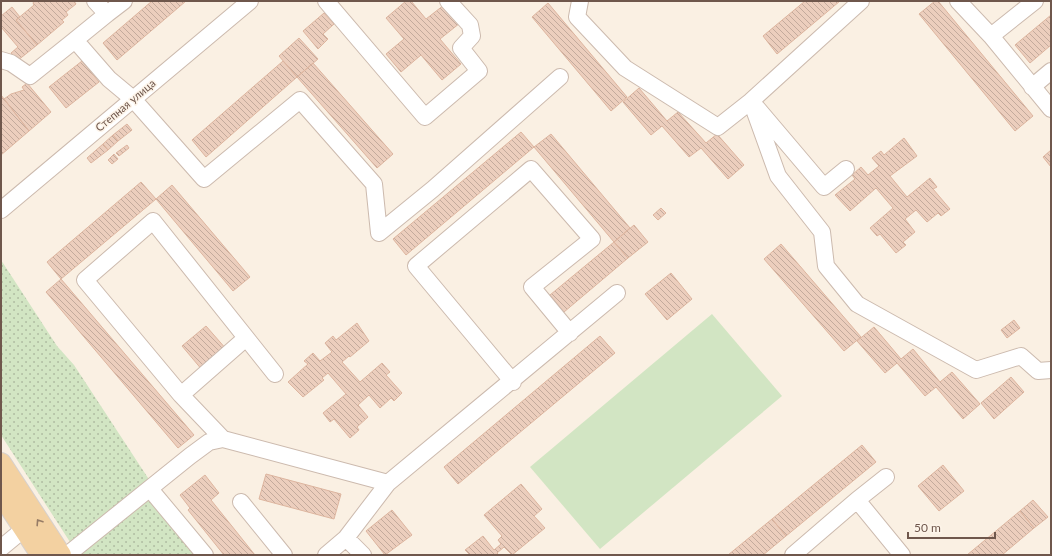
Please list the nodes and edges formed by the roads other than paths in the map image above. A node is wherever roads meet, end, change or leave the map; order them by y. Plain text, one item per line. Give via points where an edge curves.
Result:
1 (95, 1) edge
2 (124, 1) edge
3 (250, 1) edge
4 (326, 1) edge
5 (448, 1) edge
6 (580, 1) edge
7 (861, 1) edge
8 (958, 1) edge
9 (1035, 1) edge
10 (107, 14) junction
11 (991, 36) junction
12 (75, 40) junction
13 (1, 60) edge
14 (1051, 71) edge
15 (560, 77) dead end
16 (1032, 87) junction
17 (133, 99) junction
18 (751, 100) junction
19 (1051, 109) edge
20 (846, 169) dead end
21 (1, 210) edge
22 (618, 293) dead end
23 (570, 333) junction
24 (246, 338) junction
25 (1051, 370) edge
26 (275, 374) dead end
27 (513, 382) junction
28 (181, 394) junction
29 (223, 439) junction
30 (1, 463) edge
31 (886, 477) dead end
32 (388, 483) junction
33 (150, 489) junction
34 (1, 494) edge
35 (857, 500) junction
36 (241, 502) dead end
37 (24, 529) junction
38 (346, 538) junction
39 (1, 548) edge
40 (41, 555) edge
41 (61, 555) edge
42 (67, 555) edge
43 (205, 555) edge
44 (284, 555) edge
45 (326, 555) edge
46 (364, 555) edge
47 (794, 555) edge
48 (902, 555) edge

1 - 10 street
2 - 10 street
3 - 17 street, Степная улица
4 - 5 street via 425,117 479,71 462,48 472,36 470,25
6 - 18 street via 577,17 625,68 718,127
7 - 18 street
8 - 11 street
9 - 11 street
10 - 12 street
11 - 16 street
12 - 13 street via 30,76 11,63
12 - 17 street via 109,79
14 - 16 street
15 - 17 street via 379,233 374,184 300,100 204,179
16 - 19 street
17 - 21 street, Степная улица
18 - 20 street via 824,187
18 - 25 street via 778,176 822,232 826,266 857,304 976,370 1021,356 1038,371
22 - 23 street
23 - 27 street
23 - 27 street via 532,287 592,239 531,169 416,266
24 - 26 street
24 - 28 street
24 - 28 street via 153,221 85,280
27 - 32 street
28 - 29 street
29 - 32 street
29 - 33 street via 209,442
41 -> 30 main road
31 - 35 street
32 - 38 street
33 - 42 street
33 - 43 street
34 - 37 main road
35 - 47 street
35 - 48 street
36 - 44 street
37 - 39 street
37 - 40 main road
38 - 45 street
38 - 46 street

